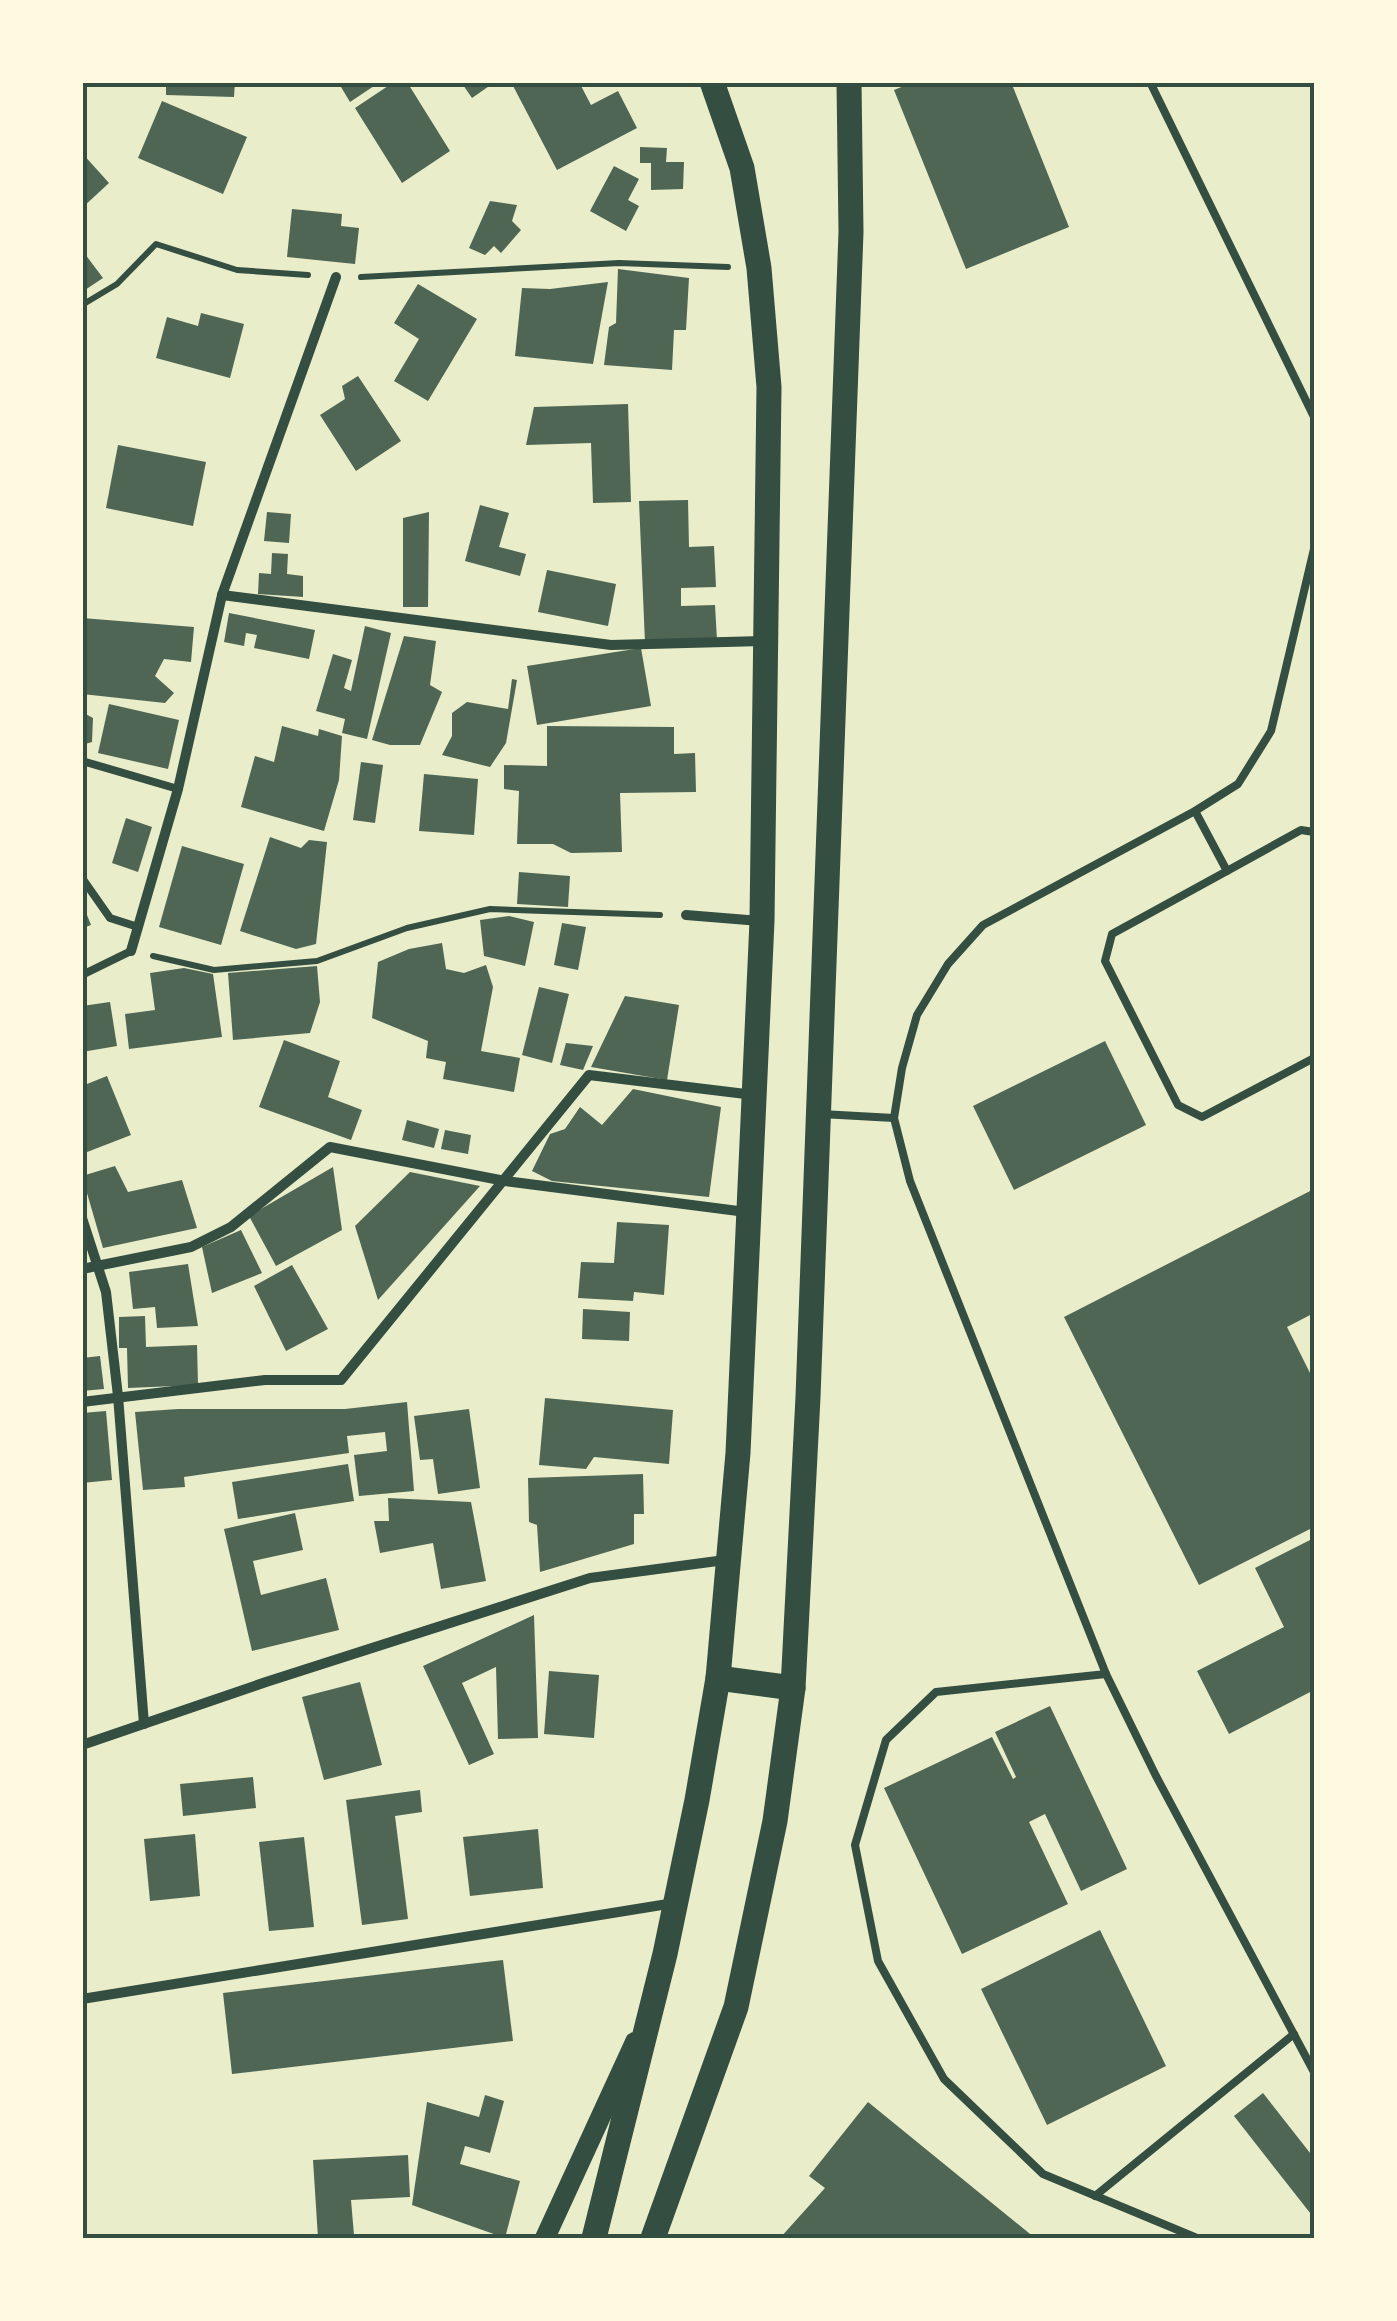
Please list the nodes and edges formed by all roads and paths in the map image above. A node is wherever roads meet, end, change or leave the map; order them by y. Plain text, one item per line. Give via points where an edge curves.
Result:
1 (712, 82) edge
2 (849, 82) edge
3 (1150, 82) edge
4 (759, 268) junction
5 (336, 278) junction
6 (82, 305) edge
7 (1314, 417) edge
8 (1314, 549) edge
9 (222, 595) junction
10 (766, 641) junction
11 (82, 761) edge
12 (178, 789) junction
13 (1196, 811) junction
14 (1314, 832) edge
15 (1228, 872) junction
16 (82, 878) edge
17 (686, 915) joint
18 (762, 921) junction
19 (138, 927) junction
20 (132, 951) junction
21 (82, 976) edge
22 (1314, 1058) edge
23 (754, 1096) junction
24 (816, 1114) junction
25 (894, 1118) junction
26 (505, 1181) junction
27 (750, 1212) junction
28 (82, 1218) edge
29 (98, 1267) junction
30 (82, 1270) edge
31 (118, 1396) junction
32 (82, 1402) edge
33 (731, 1559) junction
34 (1106, 1674) junction
35 (718, 1678) junction
36 (793, 1688) junction
37 (144, 1724) junction
38 (82, 1746) edge
39 (676, 1903) junction
40 (82, 1999) edge
41 (653, 2004) junction
42 (1294, 2034) junction
43 (1314, 2072) edge
44 (1094, 2196) junction
45 (546, 2238) edge
46 (594, 2238) edge
47 (653, 2238) edge
48 (1197, 2238) edge

1 - 4 main road via 742,168
2 - 24 main road via 851,232
3 - 7 lane
4 - 5 path via 619,263
4 - 10 main road via 770,387
5 - 6 path via 236,270 156,244 117,284
5 - 9 street
8 - 13 lane via 1270,732 1238,784
9 - 10 street via 611,645
9 - 12 street
10 - 18 main road
11 - 12 lane
12 - 19 street
13 - 15 lane
13 - 25 lane via 983,926 948,964 917,1014
14 - 15 lane via 1301,830
15 - 22 lane via 1112,934 1105,961 1178,1105 1202,1117
16 - 19 lane via 110,918
17 - 18 street
17 - 20 path via 490,909 407,928 317,962 214,970
18 - 23 main road
19 - 20 street
20 - 21 lane
23 - 26 street via 589,1075
23 - 27 main road
24 - 25 lane
24 - 36 main road
25 - 34 lane via 910,1180
26 - 27 street
26 - 29 street via 330,1147 231,1227 191,1247
26 - 31 street via 342,1380 264,1380
27 - 33 main road
28 - 29 street
29 - 30 street
29 - 31 street
31 - 32 street
31 - 37 street
33 - 35 main road
33 - 37 street via 590,1578
34 - 42 lane
34 - 44 lane via 936,1692 886,1740 854,1845 878,1961 944,2080 1043,2174
35 - 36 main road
35 - 39 main road
36 - 47 main road via 775,1820 736,2007
37 - 38 street
39 - 40 street
39 - 41 main road
41 - 45 main road
41 - 46 main road
42 - 43 lane
42 - 44 lane
44 - 48 lane

